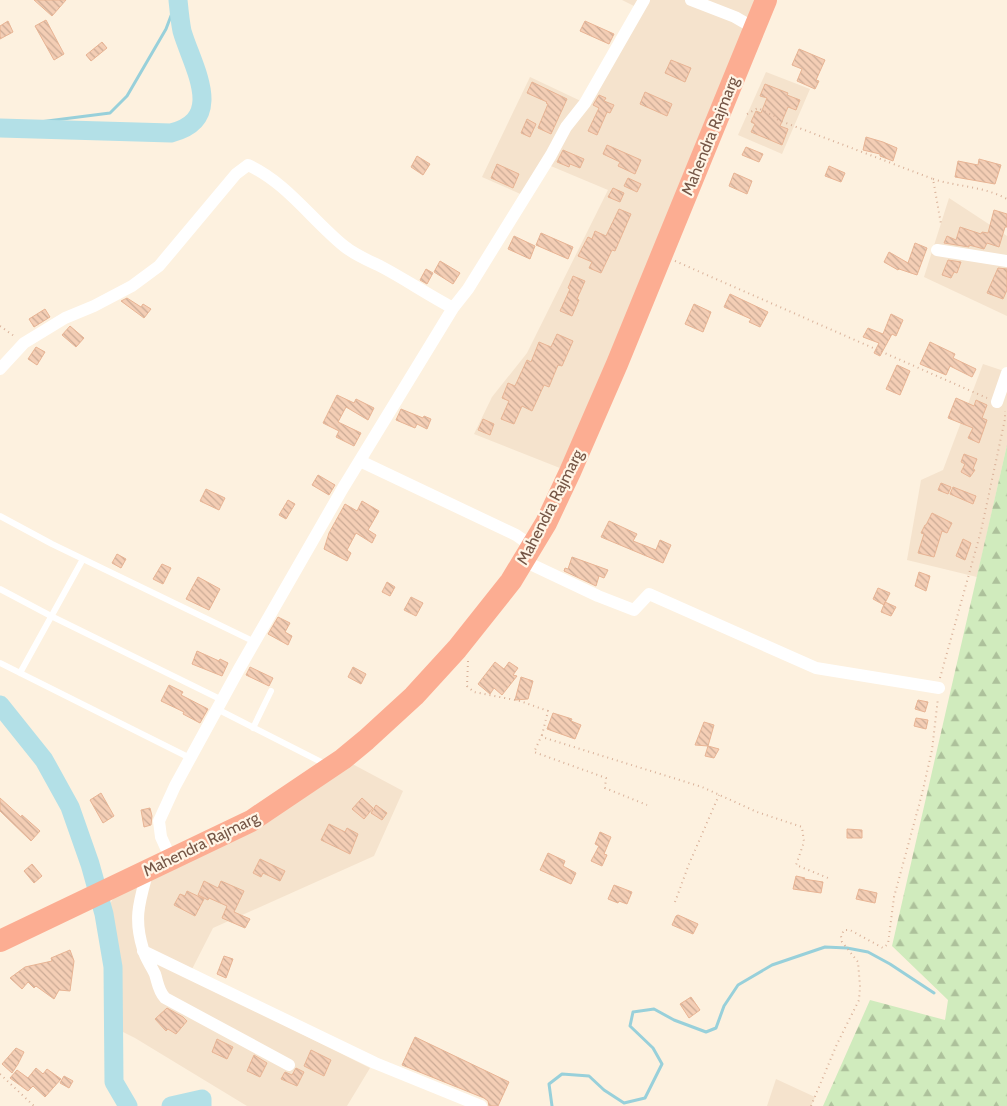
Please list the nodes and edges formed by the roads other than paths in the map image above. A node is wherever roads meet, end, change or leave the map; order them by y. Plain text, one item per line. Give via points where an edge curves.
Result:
1 (644, 0) edge
2 (691, 0) edge
3 (766, 0) edge
4 (754, 28) junction
5 (936, 250) dead end
6 (1007, 261) edge
7 (453, 308) junction
8 (0, 369) edge
9 (1007, 373) edge
10 (997, 402) road end
11 (360, 461) junction
12 (0, 516) edge
13 (528, 553) junction
14 (83, 559) junction
15 (0, 589) edge
16 (51, 616) junction
17 (255, 642) junction
18 (0, 663) edge
19 (20, 673) junction
20 (939, 688) road end
21 (271, 691) dead end
22 (220, 704) junction
23 (253, 728) junction
24 (190, 758) junction
25 (331, 767) junction
26 (172, 859) junction
27 (148, 870) junction
28 (0, 941) edge
29 (143, 951) junction
30 (289, 1065) dead end
31 (481, 1106) edge

1 - 7 street via 585,103 566,127 551,156
2 - 4 street
3 - 4 highway, Mahendra Rajmarg
4 - 13 highway, Mahendra Rajmarg via 570,472
5 - 6 street
7 - 8 street via 380,266 363,260 280,187 248,165 236,174 160,266 132,286 65,318 24,343
7 - 11 street
9 - 10 street
11 - 13 street via 516,535
11 - 17 street
12 - 14 lane
13 - 20 street via 598,596 634,610 650,594 816,668
13 - 25 highway, Mahendra Rajmarg via 511,581 436,673 366,740
14 - 16 lane
14 - 17 lane
15 - 16 lane
16 - 19 lane
16 - 22 lane
17 - 22 street
18 - 19 lane
19 - 24 lane
21 - 23 lane
22 - 23 lane
22 - 24 street
23 - 25 lane
24 - 26 street via 159,821 161,837
25 - 26 highway, Mahendra Rajmarg via 251,821
26 - 27 highway, Mahendra Rajmarg
27 - 28 highway, Mahendra Rajmarg
27 - 29 street via 138,908
29 - 30 street via 165,998
29 - 31 street via 375,1063

